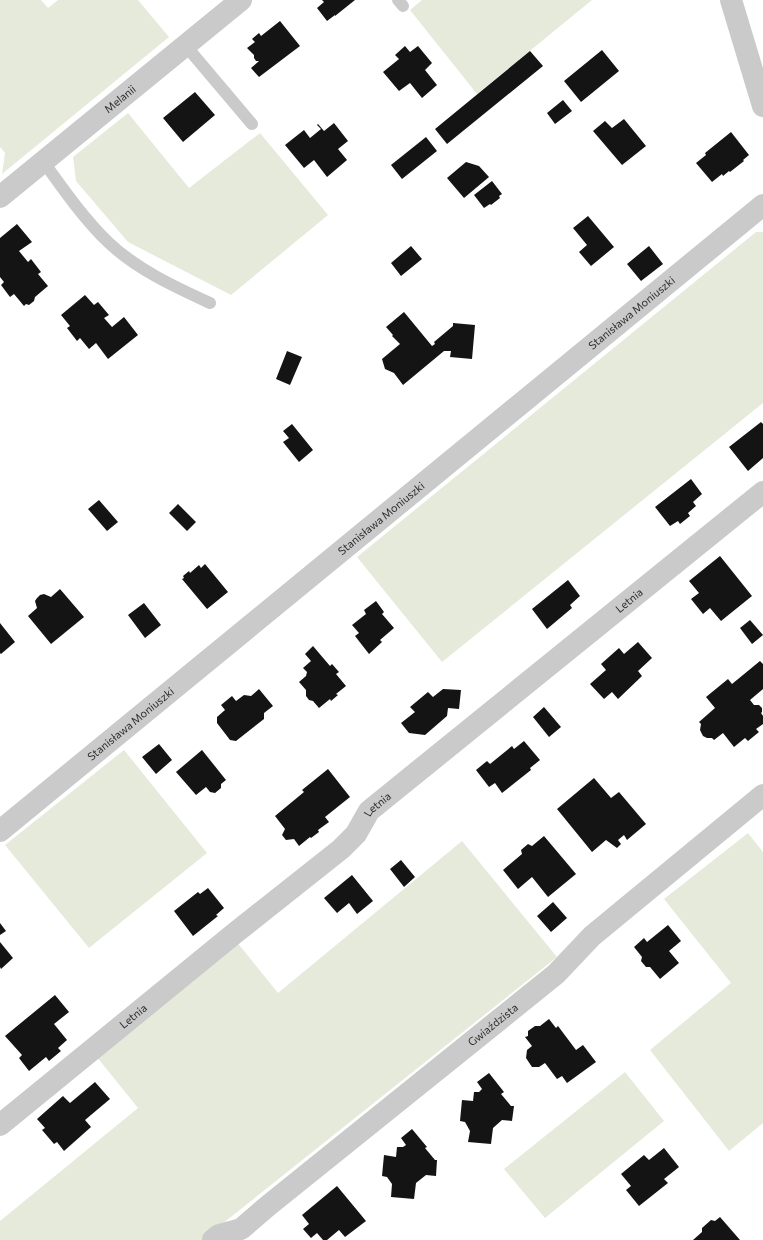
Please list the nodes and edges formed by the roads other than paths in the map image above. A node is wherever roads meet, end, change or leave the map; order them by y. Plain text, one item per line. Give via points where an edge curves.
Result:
1 (240, 0) edge
2 (732, 0) edge
3 (186, 46) junction
4 (763, 106) edge
5 (252, 124) dead end
6 (44, 161) junction
7 (0, 197) edge
8 (763, 205) edge
9 (210, 303) dead end
10 (763, 492) edge
11 (763, 795) edge
12 (0, 831) edge
13 (0, 1125) edge
14 (213, 1240) edge

1 - 3 street, Melanii
2 - 4 street
3 - 5 lane
3 - 6 street, Melanii
6 - 7 street, Melanii
6 - 9 lane via 73,202 108,243 165,282
8 - 12 street, Stanisława Moniuszki
10 - 13 street, Letnia via 369,811 356,834 341,849
11 - 14 street, Gwiaździsta via 592,936 550,979 241,1229 220,1235

